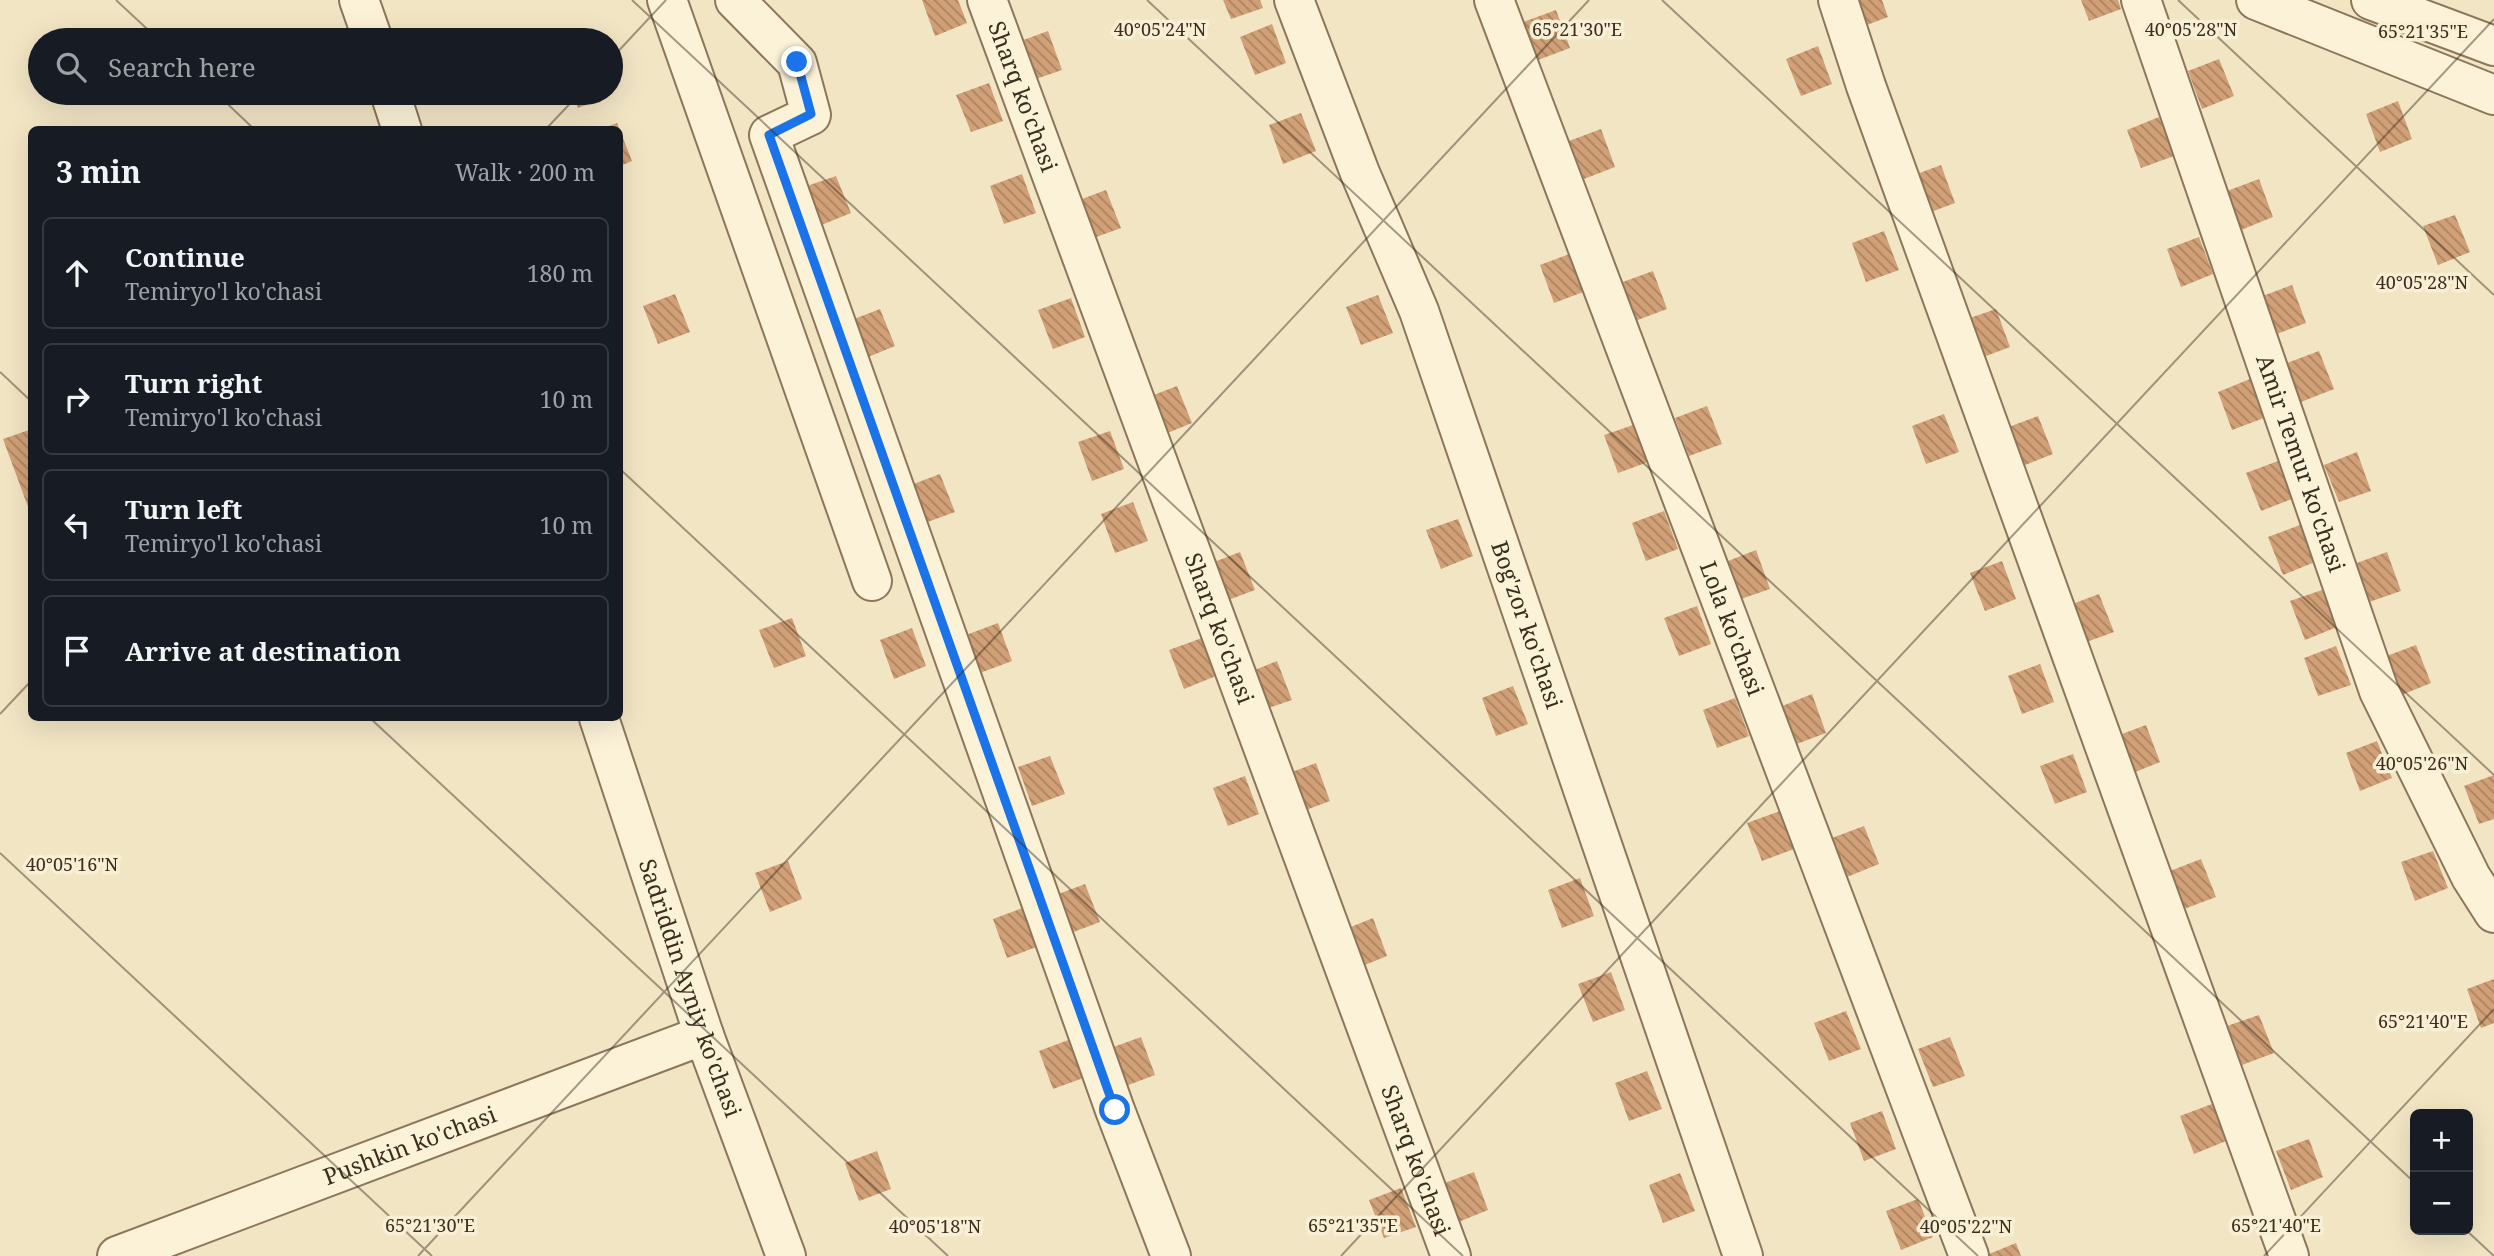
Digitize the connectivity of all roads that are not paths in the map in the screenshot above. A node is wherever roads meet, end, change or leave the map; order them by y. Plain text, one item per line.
1 (359, 0) edge
2 (667, 0) edge
3 (735, 0) edge
4 (987, 0) edge
5 (1294, 0) edge
6 (1494, 0) edge
7 (1838, 0) edge
8 (2141, 0) edge
9 (2256, 0) edge
10 (2371, 0) edge
11 (369, 28) edge
12 (2494, 46) edge
13 (2494, 94) edge
14 (394, 105) edge
15 (401, 126) edge
16 (872, 581) dead end
17 (599, 721) edge
18 (2494, 912) edge
19 (704, 1035) junction
20 (117, 1256) edge
21 (786, 1256) edge
22 (1171, 1256) edge
23 (1451, 1256) edge
24 (1743, 1256) edge
25 (1969, 1256) edge
26 (2289, 1256) edge

1 - 11 street
2 - 16 street
3 - 22 street
4 - 23 street, Sharq ko'chasi
5 - 24 street, Bog'zor ko'chasi
6 - 25 street, Lola ko'chasi
7 - 26 street
8 - 18 street, Amir Temur ko'chasi
9 - 13 street
10 - 12 street
14 - 15 street
17 - 19 street, Sadriddin Ayniy ko'chasi
19 - 20 street, Pushkin ko'chasi
19 - 21 street, Sadriddin Ayniy ko'chasi

